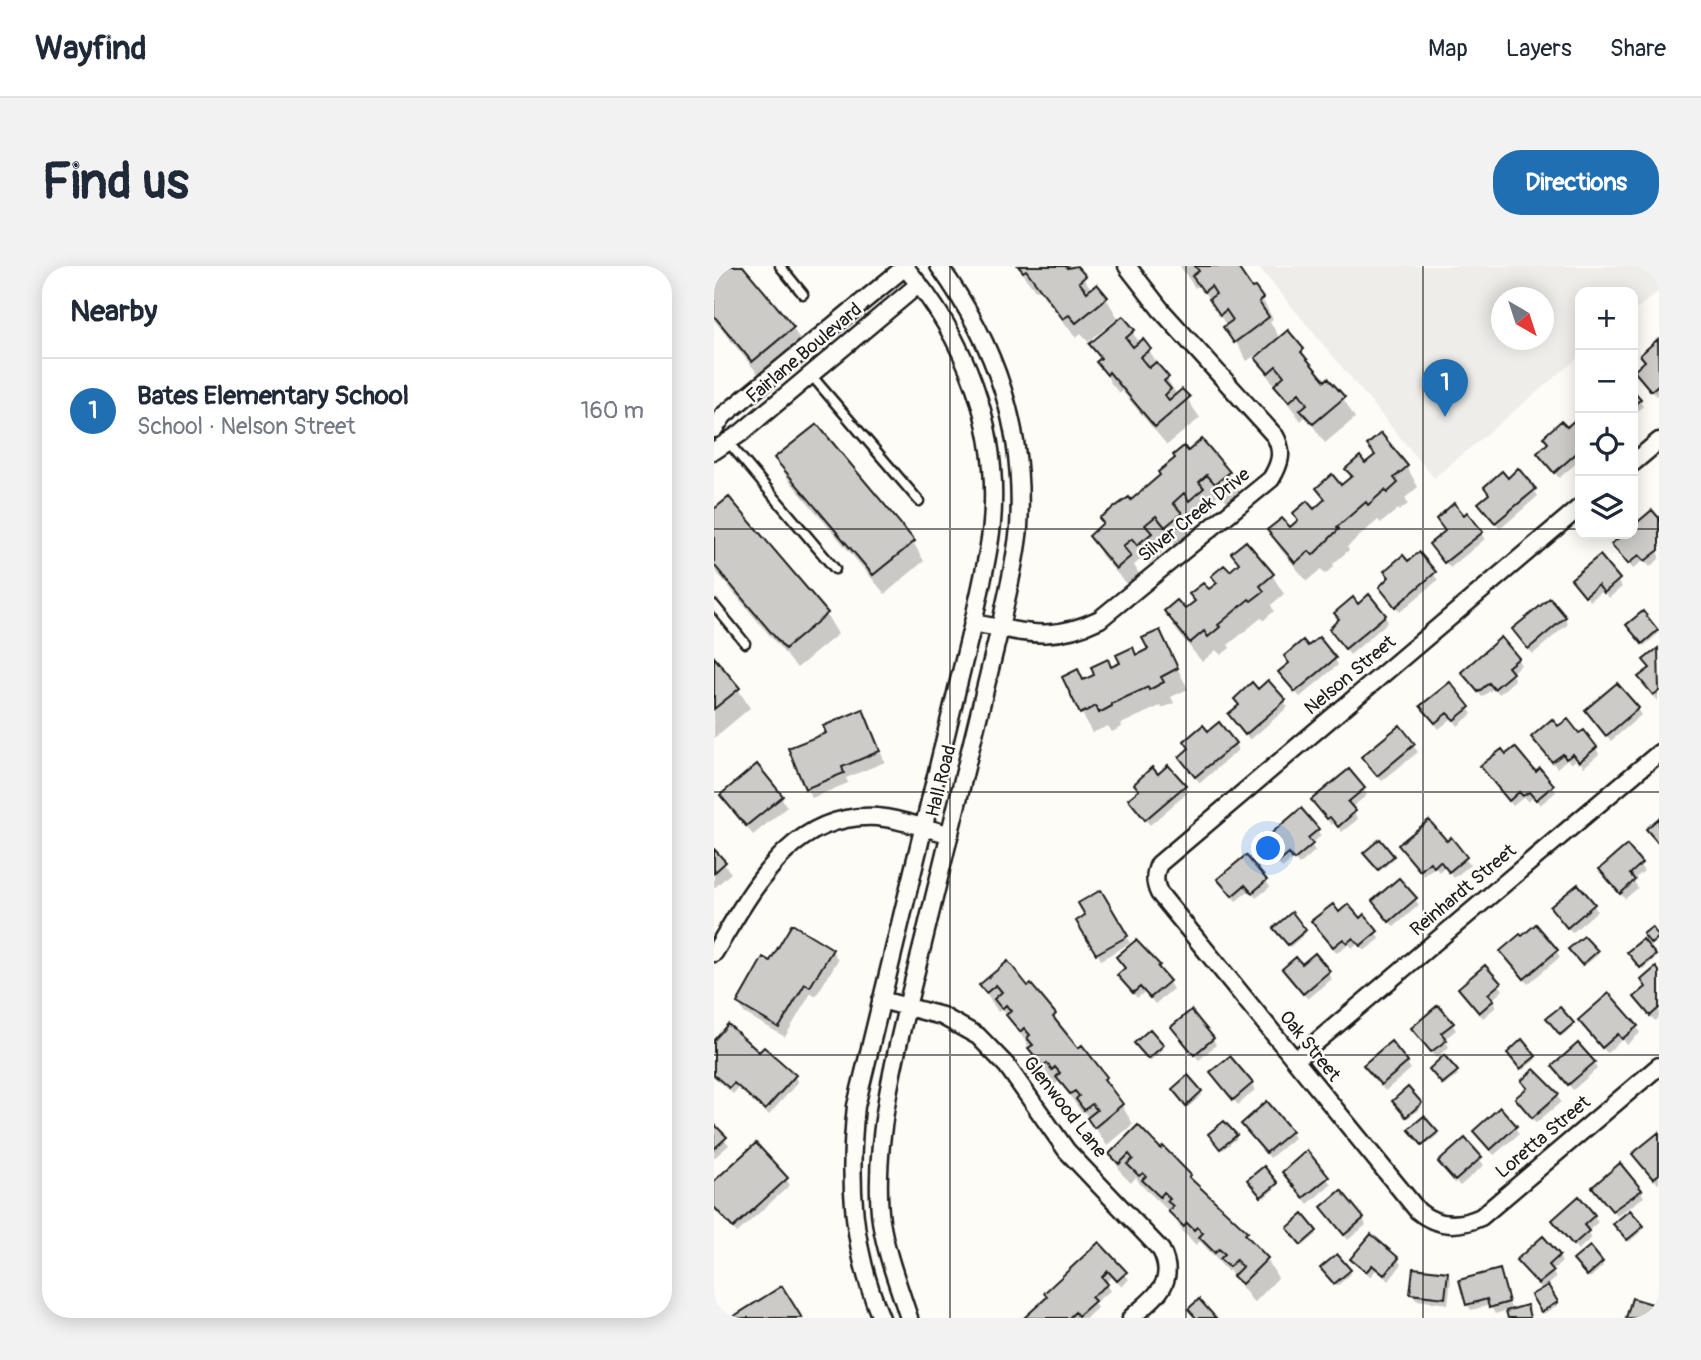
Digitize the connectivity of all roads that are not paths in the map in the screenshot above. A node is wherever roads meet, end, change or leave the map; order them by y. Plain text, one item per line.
1 (780, 266) edge
2 (939, 266) edge
3 (1127, 266) edge
4 (912, 271) edge
5 (803, 294) dead end
6 (811, 374) junction
7 (714, 429) edge
8 (1659, 441) edge
9 (721, 446) edge
10 (1638, 459) edge
11 (919, 501) dead end
12 (1575, 511) edge
13 (835, 569) dead end
14 (714, 606) edge
15 (973, 623) junction
16 (1000, 628) junction
17 (746, 643) dead end
18 (1659, 753) edge
19 (923, 829) junction
20 (950, 834) junction
21 (1154, 878) joint
22 (714, 953) edge
23 (881, 1000) junction
24 (908, 1006) junction
25 (1295, 1060) junction
26 (1659, 1066) edge
27 (1448, 1224) joint
28 (881, 1318) edge
29 (909, 1318) edge
30 (1131, 1318) edge

1 - 5 lane
2 - 16 street, Hall Road
3 - 16 street, Silver Creek Drive
4 - 6 street, Fairlane Boulevard
4 - 7 street, Fairlane Boulevard
4 - 15 street, Hall Road
6 - 9 street, Fairlane Boulevard
6 - 11 lane
8 - 10 street
9 - 13 lane
12 - 21 street, Nelson Street
14 - 17 lane
15 - 16 street, Silver Creek Drive
15 - 19 street, Hall Road
16 - 20 street, Hall Road
18 - 25 street, Reinhardt Street
19 - 20 street
19 - 22 street, Hall Road
19 - 23 street, Hall Road
20 - 24 street, Hall Road
21 - 25 street, Oak Street
23 - 24 street, Glenwood Lane
23 - 28 street, Hall Road
24 - 29 street, Hall Road
24 - 30 street, Glenwood Lane
25 - 27 street, Oak Street
26 - 27 street, Loretta Street

